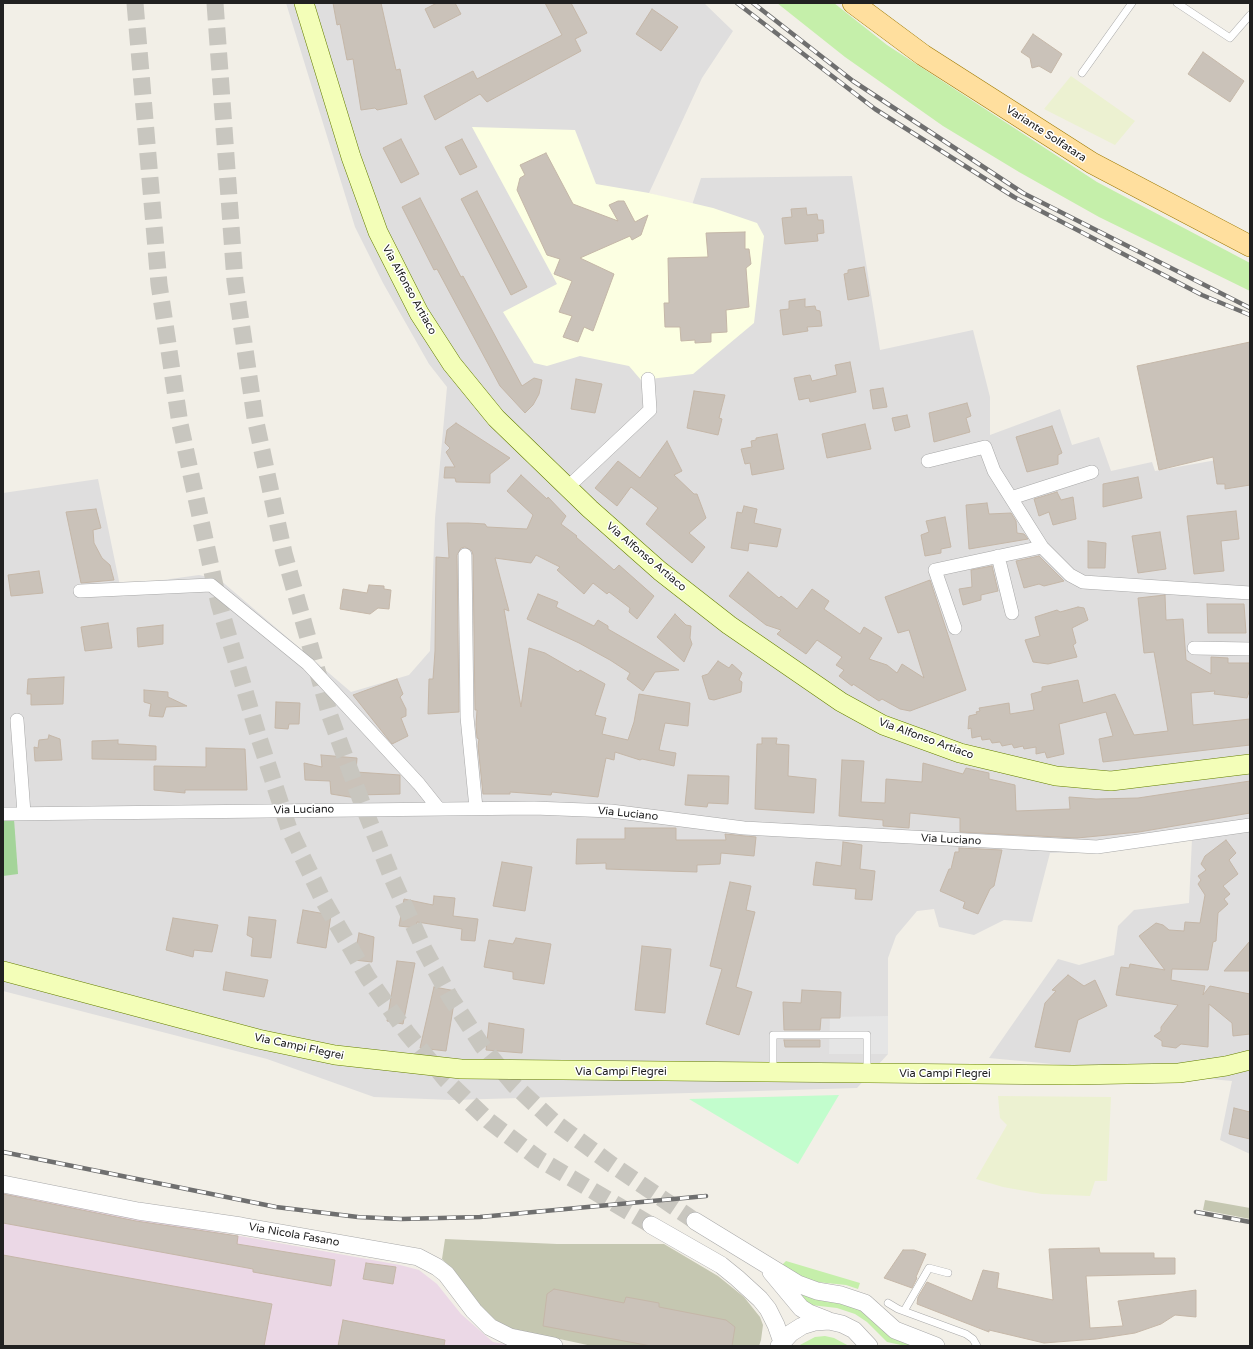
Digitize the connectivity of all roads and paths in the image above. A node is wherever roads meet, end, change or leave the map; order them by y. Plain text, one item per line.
1 (304, 3) edge
2 (853, 3) edge
3 (1132, 3) edge
4 (1178, 3) edge
5 (1250, 15) edge
6 (1082, 73) dead end
7 (1250, 246) edge
8 (648, 379) dead end
9 (928, 461) dead end
10 (1092, 472) dead end
11 (568, 487) junction
12 (1011, 498) junction
13 (1042, 547) junction
14 (465, 555) dead end
15 (998, 556) junction
16 (80, 591) dead end
17 (1250, 593) edge
18 (1012, 613) dead end
19 (955, 628) dead end
20 (1194, 648) dead end
21 (1250, 648) edge
22 (17, 720) dead end
23 (1250, 764) edge
24 (476, 808) junction
25 (439, 809) junction
26 (24, 813) junction
27 (3, 814) edge
28 (1250, 825) edge
29 (3, 971) edge
30 (1250, 1060) edge
31 (773, 1073) junction
32 (867, 1073) junction
33 (3, 1184) edge
34 (695, 1221) tunnel mouth
35 (651, 1225) tunnel mouth
36 (764, 1263) junction
37 (948, 1273) dead end
38 (888, 1303) dead end
39 (904, 1312) junction
40 (829, 1321) junction
41 (867, 1343) edge
42 (781, 1344) edge
43 (554, 1346) edge
44 (880, 1346) edge
45 (936, 1346) edge
46 (977, 1346) edge

1 - 11 main road, Via Alfonso Artiaco
2 - 7 main road, Variante Solfatara
3 - 6 lane
4 - 5 lane
8 - 11 street
9 - 12 street
10 - 12 street
11 - 23 main road, Via Alfonso Artiaco
12 - 13 street
13 - 15 street
13 - 17 street
14 - 24 street
15 - 18 street
15 - 19 street
16 - 25 street
20 - 21 street
22 - 26 street
24 - 25 street, Via Luciano
24 - 28 street, Via Luciano
25 - 26 street, Via Luciano
26 - 27 street, Via Luciano
29 - 31 main road, Via Campi Flegrei
30 - 32 main road, Via Campi Flegrei
31 - 32 main road, Via Campi Flegrei
31 - 32 lane
33 - 43 street, Via Nicola Fasano
34 - 36 street
35 - 42 street
36 - 40 street
36 - 45 street
37 - 39 lane
38 - 39 lane
39 - 46 lane
40 - 41 street
40 - 42 street
41 - 44 street

